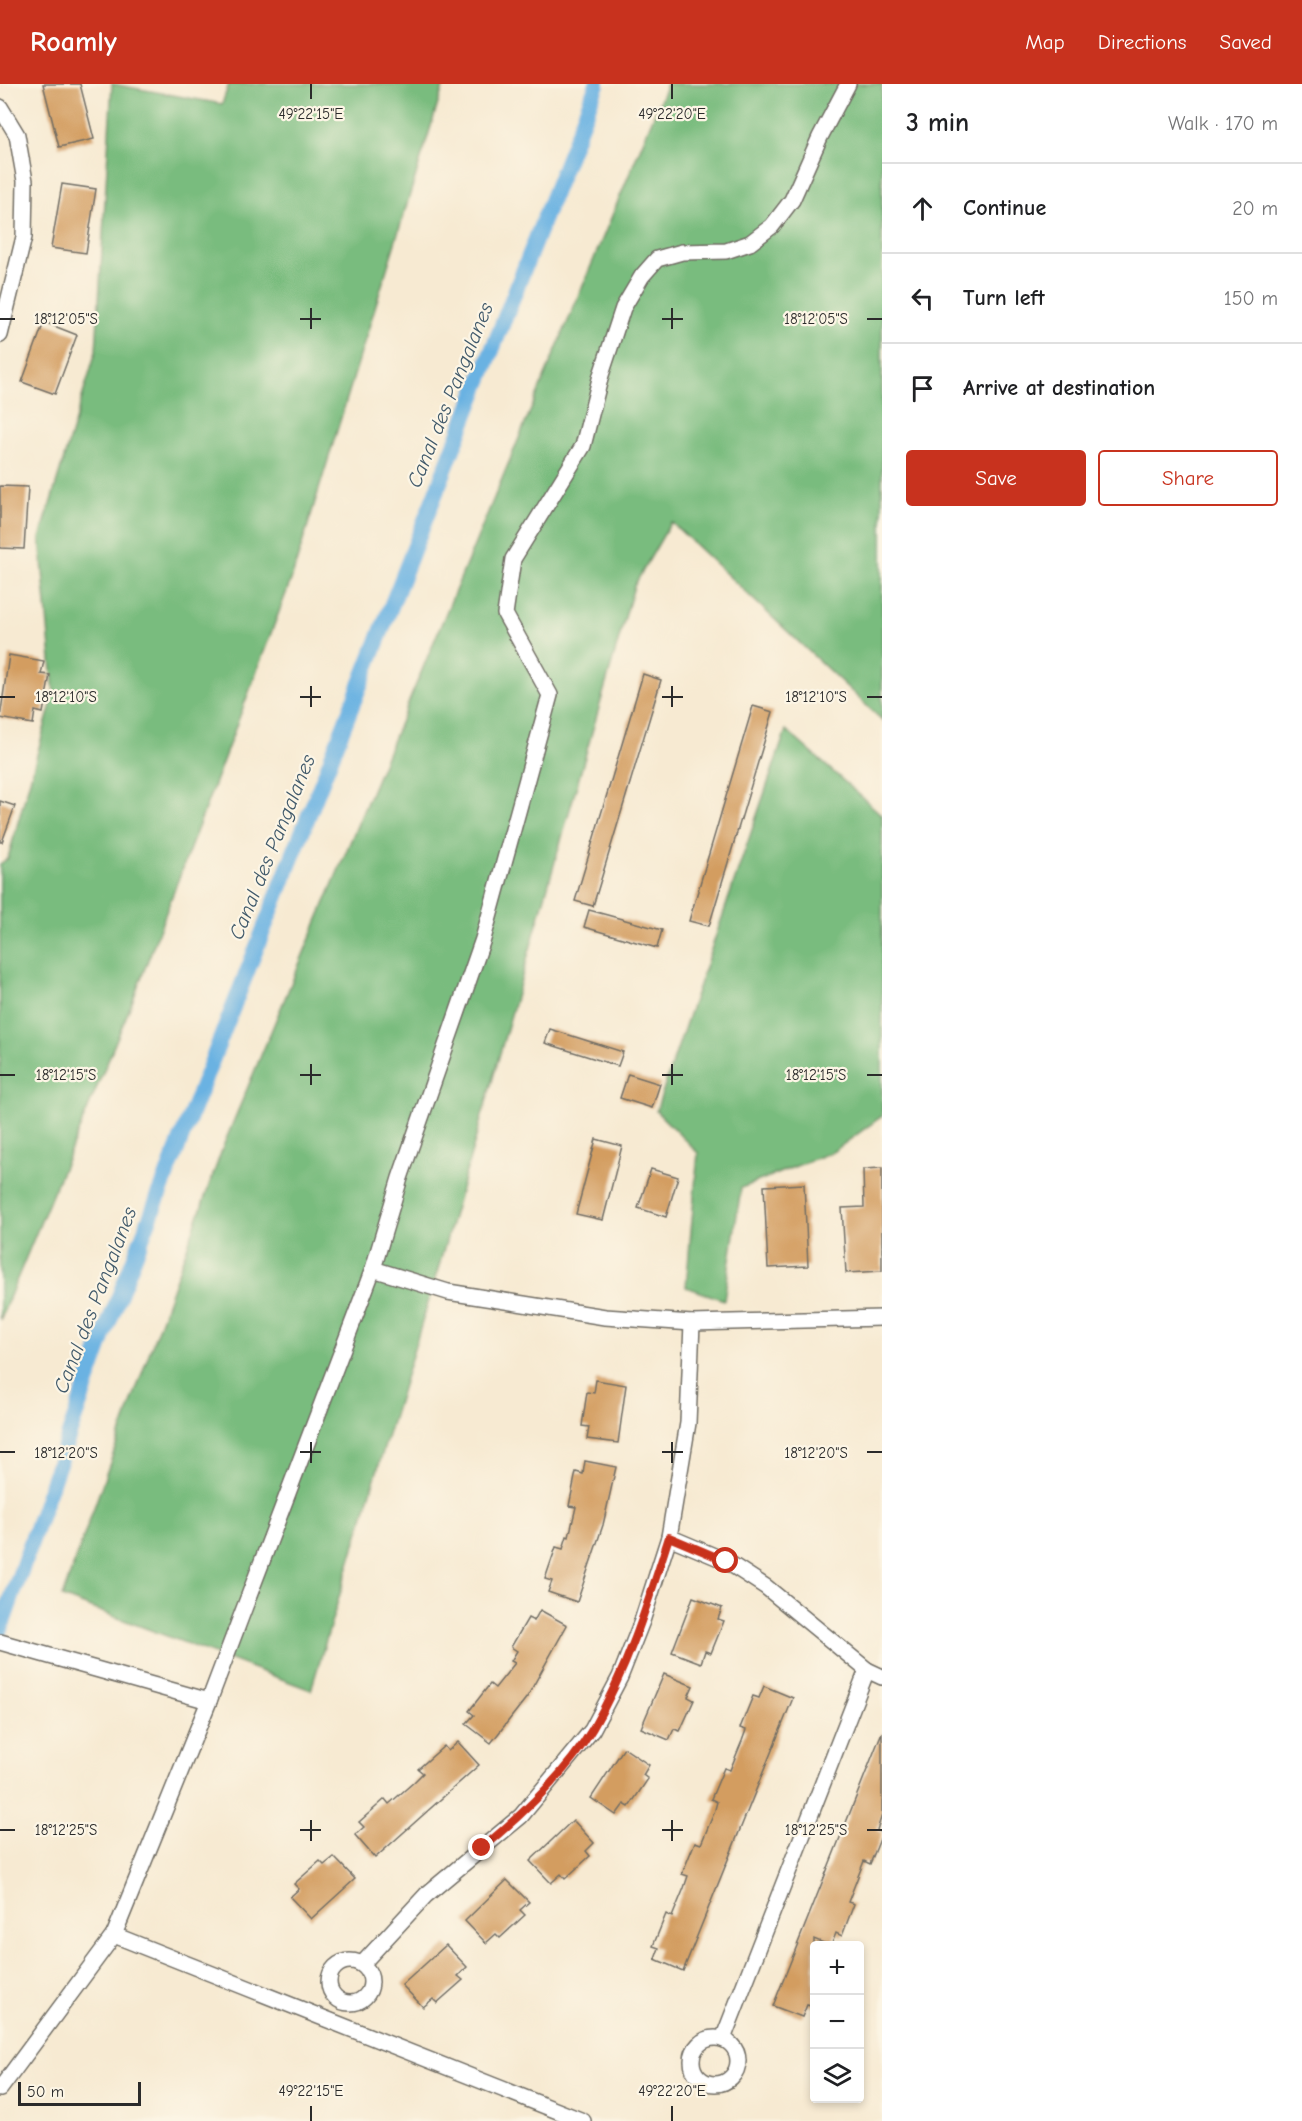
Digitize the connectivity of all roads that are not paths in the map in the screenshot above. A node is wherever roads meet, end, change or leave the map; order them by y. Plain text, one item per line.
1 (848, 84) edge
2 (0, 106) edge
3 (0, 334) edge
4 (373, 1269) junction
5 (882, 1318) edge
6 (692, 1323) junction
7 (669, 1537) junction
8 (0, 1642) edge
9 (867, 1670) junction
10 (882, 1677) edge
11 (209, 1701) junction
12 (114, 1935) junction
13 (362, 1964) dead end
14 (723, 2040) dead end
15 (0, 2089) edge
16 (583, 2121) edge

1 - 4 street
2 - 3 street
4 - 6 street
4 - 11 street
5 - 6 street
6 - 7 street
7 - 9 street
7 - 13 street
8 - 11 street
9 - 10 street
9 - 14 street
11 - 12 street
12 - 15 street
12 - 16 street

